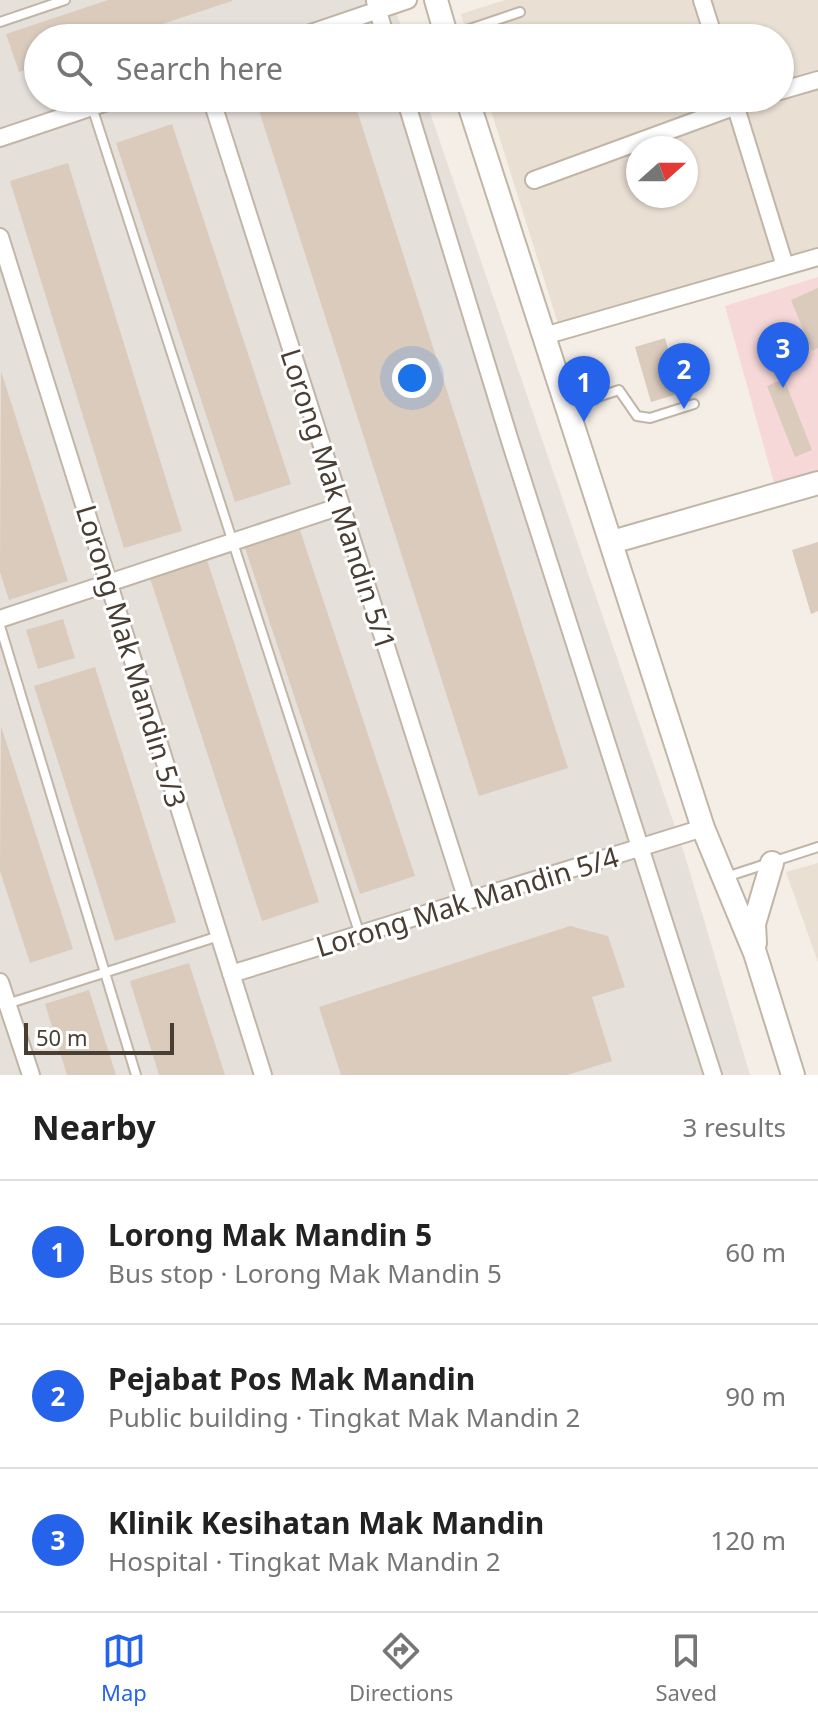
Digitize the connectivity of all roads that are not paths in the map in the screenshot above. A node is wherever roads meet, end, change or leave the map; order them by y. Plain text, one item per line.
1 (65, 0) edge
2 (408, 0) edge
3 (436, 0) edge
4 (702, 0) edge
5 (376, 5) edge
6 (520, 12) dead end
7 (0, 22) edge
8 (330, 24) edge
9 (443, 24) edge
10 (486, 24) edge
11 (710, 24) edge
12 (818, 80) edge
13 (794, 87) edge
14 (77, 112) edge
15 (94, 112) edge
16 (215, 112) edge
17 (409, 112) edge
18 (472, 112) edge
19 (706, 112) edge
20 (737, 112) edge
21 (0, 138) edge
22 (534, 180) dead end
23 (0, 237) edge
24 (818, 257) edge
25 (785, 266) junction
26 (544, 336) junction
27 (694, 404) dead end
28 (567, 407) junction
29 (818, 483) edge
30 (341, 506) junction
31 (231, 542) junction
32 (612, 542) junction
33 (109, 582) junction
34 (0, 619) edge
35 (0, 626) edge
36 (703, 828) junction
37 (818, 847) edge
38 (642, 848) junction
39 (772, 863) junction
40 (725, 877) junction
41 (467, 900) junction
42 (359, 932) junction
43 (220, 935) junction
44 (755, 953) junction
45 (105, 970) junction
46 (231, 974) junction
47 (0, 982) edge
48 (6, 1004) junction
49 (31, 1075) edge
50 (136, 1075) edge
51 (263, 1075) edge
52 (713, 1075) edge
53 (793, 1075) edge

1 - 7 lane
2 - 5 street
3 - 9 street
4 - 11 street
5 - 8 street
6 - 10 lane
12 - 13 street
14 - 21 street
15 - 31 lane
16 - 30 street, Lorong Mak Mandin 5/1
17 - 38 street
18 - 26 street
19 - 22 street
20 - 25 street
23 - 33 street, Lorong Mak Mandin 5/3
24 - 25 street
25 - 26 street
26 - 28 street
27 - 28 lane
28 - 32 street
29 - 32 street
30 - 31 street
30 - 41 street, Lorong Mak Mandin 5/1
31 - 33 street
31 - 42 lane
32 - 36 street
33 - 34 street
33 - 43 street, Lorong Mak Mandin 5/3
35 - 45 lane
36 - 38 street, Lorong Mak Mandin 5/4
36 - 40 street
37 - 39 lane
38 - 41 street, Lorong Mak Mandin 5/4
38 - 52 street
39 - 40 lane
39 - 44 street
40 - 44 street
41 - 42 street, Lorong Mak Mandin 5/4
42 - 46 street, Lorong Mak Mandin 5/4
43 - 45 lane
43 - 46 street, Lorong Mak Mandin 5/3
44 - 53 street
45 - 48 lane
45 - 50 lane
46 - 51 street, Lorong Mak Mandin 5/3
47 - 48 street
48 - 49 street

